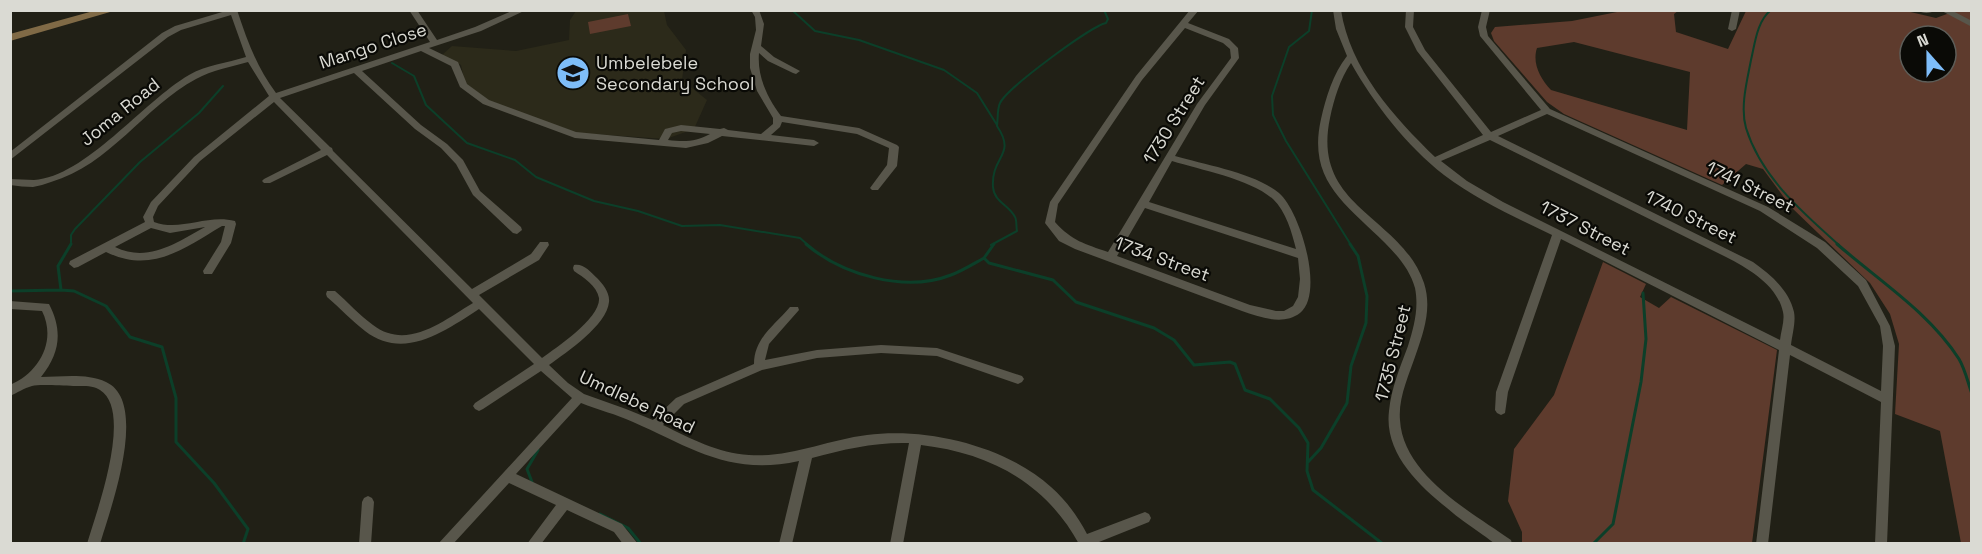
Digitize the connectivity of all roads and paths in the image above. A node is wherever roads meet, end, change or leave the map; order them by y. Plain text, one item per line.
1 (111, 10) edge
2 (413, 10) edge
3 (522, 10) edge
4 (755, 10) edge
5 (1195, 10) edge
6 (1337, 10) edge
7 (1410, 10) edge
8 (1486, 10) edge
9 (1736, 10) edge
10 (1922, 10) edge
11 (1931, 10) edge
12 (1944, 10) edge
13 (234, 11) edge
14 (1971, 25) edge
15 (1185, 26) junction
16 (1732, 29) dead end
17 (10, 38) edge
18 (435, 44) junction
19 (756, 46) junction
20 (423, 48) junction
21 (1351, 57) junction
22 (249, 59) junction
23 (356, 70) junction
24 (796, 71) dead end
25 (274, 97) junction
26 (1547, 111) junction
27 (778, 118) junction
28 (724, 131) junction
29 (1488, 135) junction
30 (765, 136) junction
31 (662, 143) junction
32 (814, 143) dead end
33 (329, 150) junction
34 (13, 153) edge
35 (1169, 157) junction
36 (1433, 160) junction
37 (267, 181) dead end
38 (10, 182) edge
39 (874, 188) dead end
40 (1142, 203) junction
41 (222, 222) junction
42 (150, 224) junction
43 (517, 230) dead end
44 (1558, 233) junction
45 (544, 245) dead end
46 (108, 248) junction
47 (1300, 255) junction
48 (1111, 257) junction
49 (74, 264) dead end
50 (578, 268) dead end
51 (208, 271) dead end
52 (331, 294) dead end
53 (472, 294) junction
54 (480, 303) junction
55 (10, 305) edge
56 (794, 310) dead end
57 (1786, 348) junction
58 (541, 364) junction
59 (760, 366) junction
60 (1018, 379) dead end
61 (31, 381) junction
62 (10, 391) edge
63 (579, 397) junction
64 (1888, 400) junction
65 (479, 406) dead end
66 (1501, 410) dead end
67 (654, 427) junction
68 (916, 439) junction
69 (806, 456) junction
70 (507, 476) junction
71 (368, 502) dead end
72 (564, 504) junction
73 (1144, 518) dead end
74 (1086, 542) edge
75 (93, 543) edge
76 (365, 543) edge
77 (444, 543) edge
78 (533, 543) edge
79 (632, 543) edge
80 (784, 543) edge
81 (896, 543) edge
82 (1506, 543) edge
83 (1762, 543) edge
84 (1881, 543) edge

1 - 17 street
2 - 18 street
3 - 18 street, Mango Close
4 - 19 street
5 - 15 street
6 - 21 street, 1737 Street
7 - 29 street, 1740 Street
8 - 26 street, 1741 Street
9 - 16 street
10 - 11 street
12 - 14 street
13 - 22 street, Umdlebe Road
13 - 34 street, Joma Road
15 - 35 street, 1730 Street
15 - 48 street, 1734 Street
18 - 20 street, Mango Close
19 - 24 street
19 - 27 street
20 - 23 street, Mango Close
20 - 31 street
21 - 36 street, 1737 Street
21 - 82 street, 1735 Street
22 - 25 street, Umdlebe Road
22 - 38 street, Joma Road
23 - 25 street, Mango Close
23 - 43 street
25 - 33 street, Umdlebe Road
25 - 42 street, Mango Close
26 - 29 street
26 - 64 street, 1741 Street
27 - 30 street
27 - 39 street
28 - 30 street
28 - 31 street
28 - 31 street
29 - 36 street
29 - 57 street, 1740 Street
30 - 32 street
33 - 37 street
33 - 53 street, Umdlebe Road
35 - 40 street, 1730 Street
35 - 47 street
36 - 44 street, 1737 Street
40 - 47 street
40 - 48 street, 1730 Street
41 - 42 street
41 - 46 street
41 - 51 street
42 - 46 street
44 - 57 street, 1737 Street
44 - 66 street
45 - 53 street
46 - 49 street
47 - 48 street, 1734 Street
50 - 58 street
52 - 54 street
53 - 54 street, Umdlebe Road
54 - 58 street, Umdlebe Road
55 - 61 street
56 - 59 street
57 - 64 street, 1737 Street
57 - 83 street, 1740 Street
58 - 63 street, Umdlebe Road
58 - 65 street
59 - 60 street
59 - 67 street
61 - 62 street
61 - 75 street
63 - 67 street, Umdlebe Road
63 - 70 street
64 - 84 street, 1741 Street
67 - 69 street, Umdlebe Road
68 - 69 street, Umdlebe Road
68 - 74 street, Umdlebe Road
68 - 81 street
69 - 80 street
70 - 72 street
70 - 77 street
71 - 76 street
72 - 78 street
72 - 79 street
73 - 74 street

